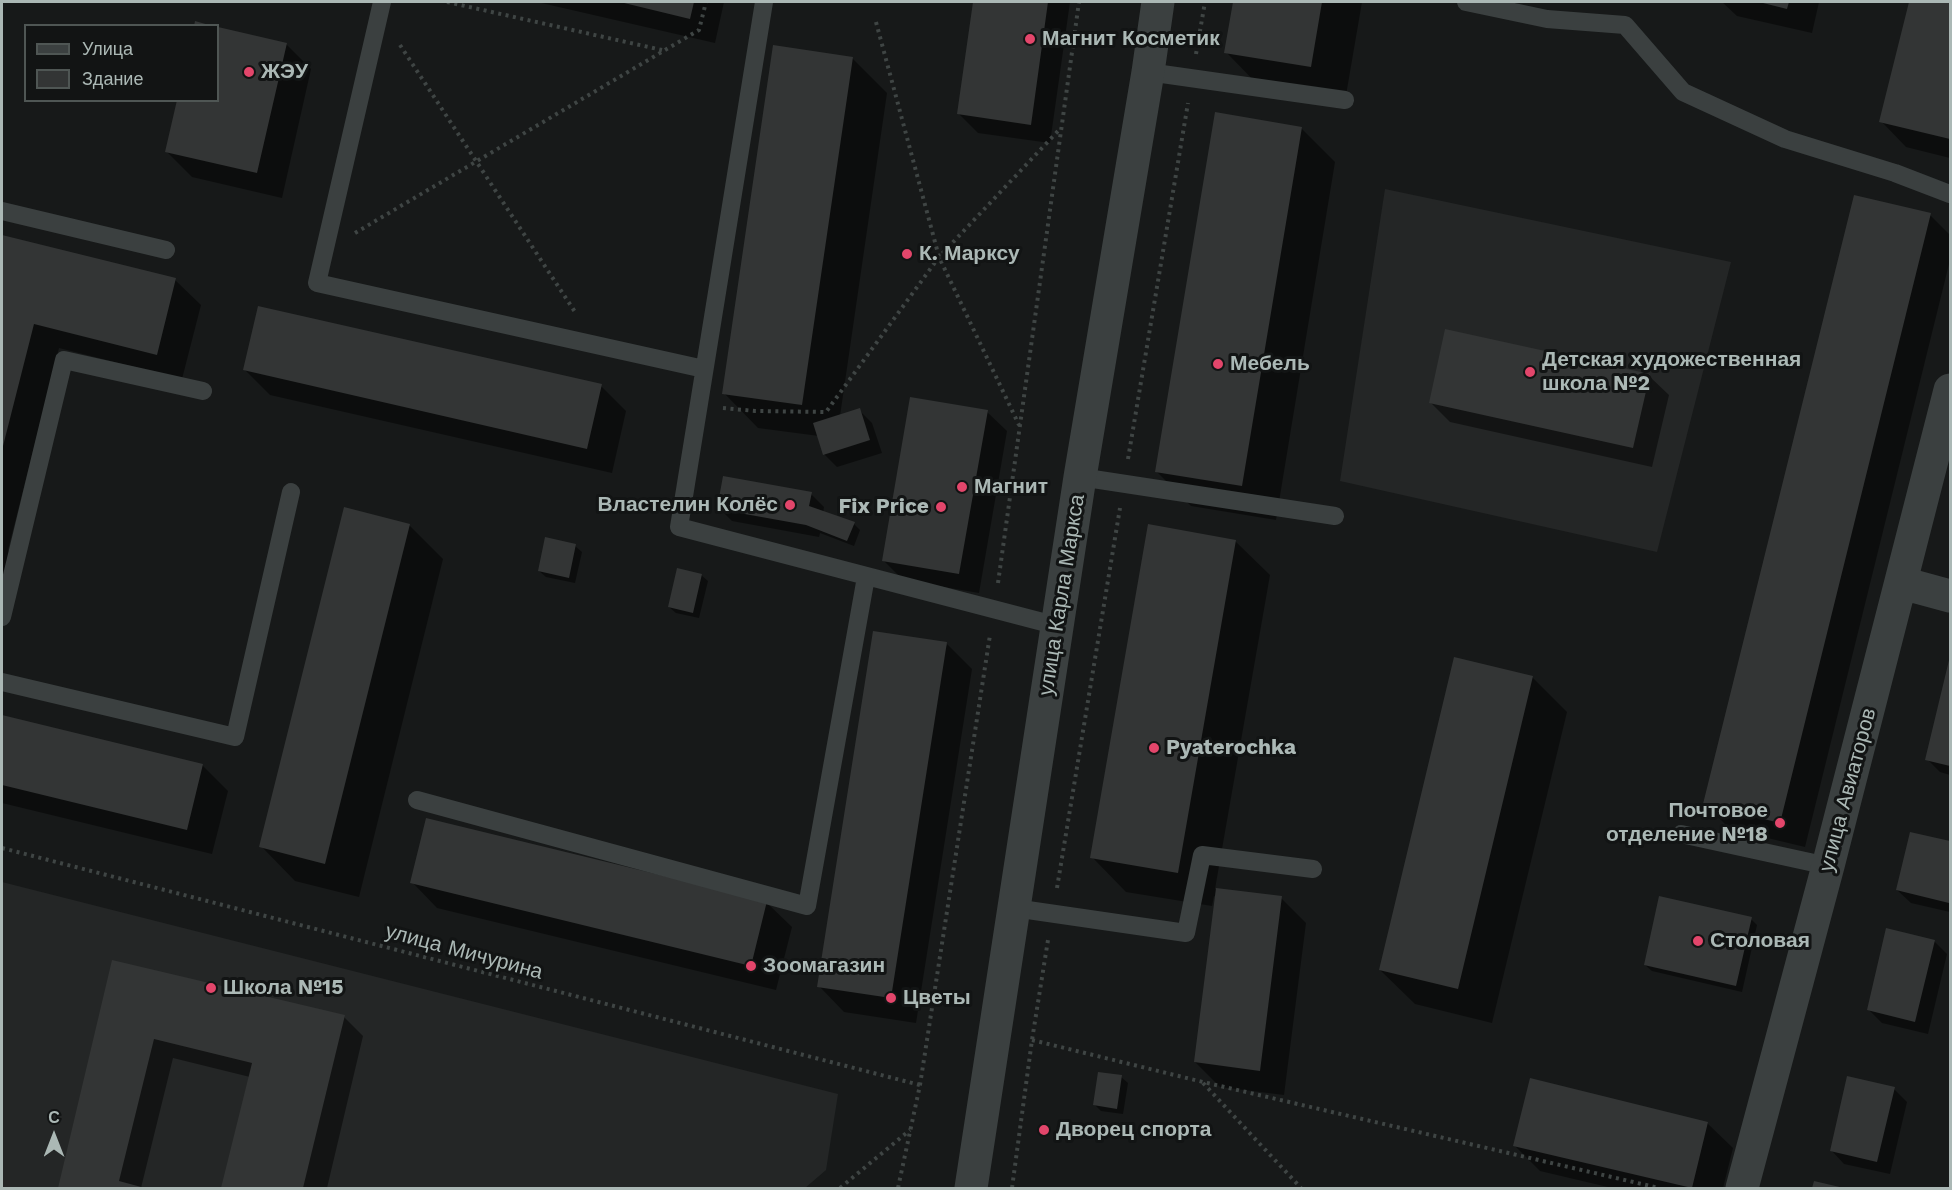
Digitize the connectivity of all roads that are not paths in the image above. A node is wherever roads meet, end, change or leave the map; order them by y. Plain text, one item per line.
1 (764, 2) edge
2 (1158, 2) edge
3 (1466, 2) edge
4 (381, 8) edge
5 (1148, 72) junction
6 (1345, 100) dead end
7 (1950, 194) edge
8 (2, 211) edge
9 (166, 250) dead end
10 (704, 369) junction
11 (1950, 390) edge
12 (202, 391) dead end
13 (1080, 477) junction
14 (291, 492) dead end
15 (1335, 516) dead end
16 (866, 577) junction
17 (1902, 583) junction
18 (1950, 596) edge
19 (2, 617) edge
20 (1058, 626) junction
21 (2, 682) edge
22 (417, 800) dead end
23 (1681, 834) dead end
24 (1828, 866) junction
25 (1313, 869) dead end
26 (1014, 908) junction
27 (971, 1188) edge
28 (1742, 1188) edge

1 - 10 lane
2 - 5 street, улица Карла Маркса
3 - 7 lane
4 - 10 lane
5 - 6 lane
5 - 13 street, улица Карла Маркса
8 - 9 lane
10 - 16 lane
11 - 17 street, улица Авиаторов
12 - 19 lane
13 - 15 lane
13 - 20 street, улица Карла Маркса
14 - 21 lane
16 - 20 lane
16 - 22 lane
17 - 18 street
17 - 24 street, улица Авиаторов
20 - 26 street, улица Карла Маркса
23 - 24 lane
24 - 28 street, улица Авиаторов
25 - 26 lane
26 - 27 street, улица Карла Маркса

